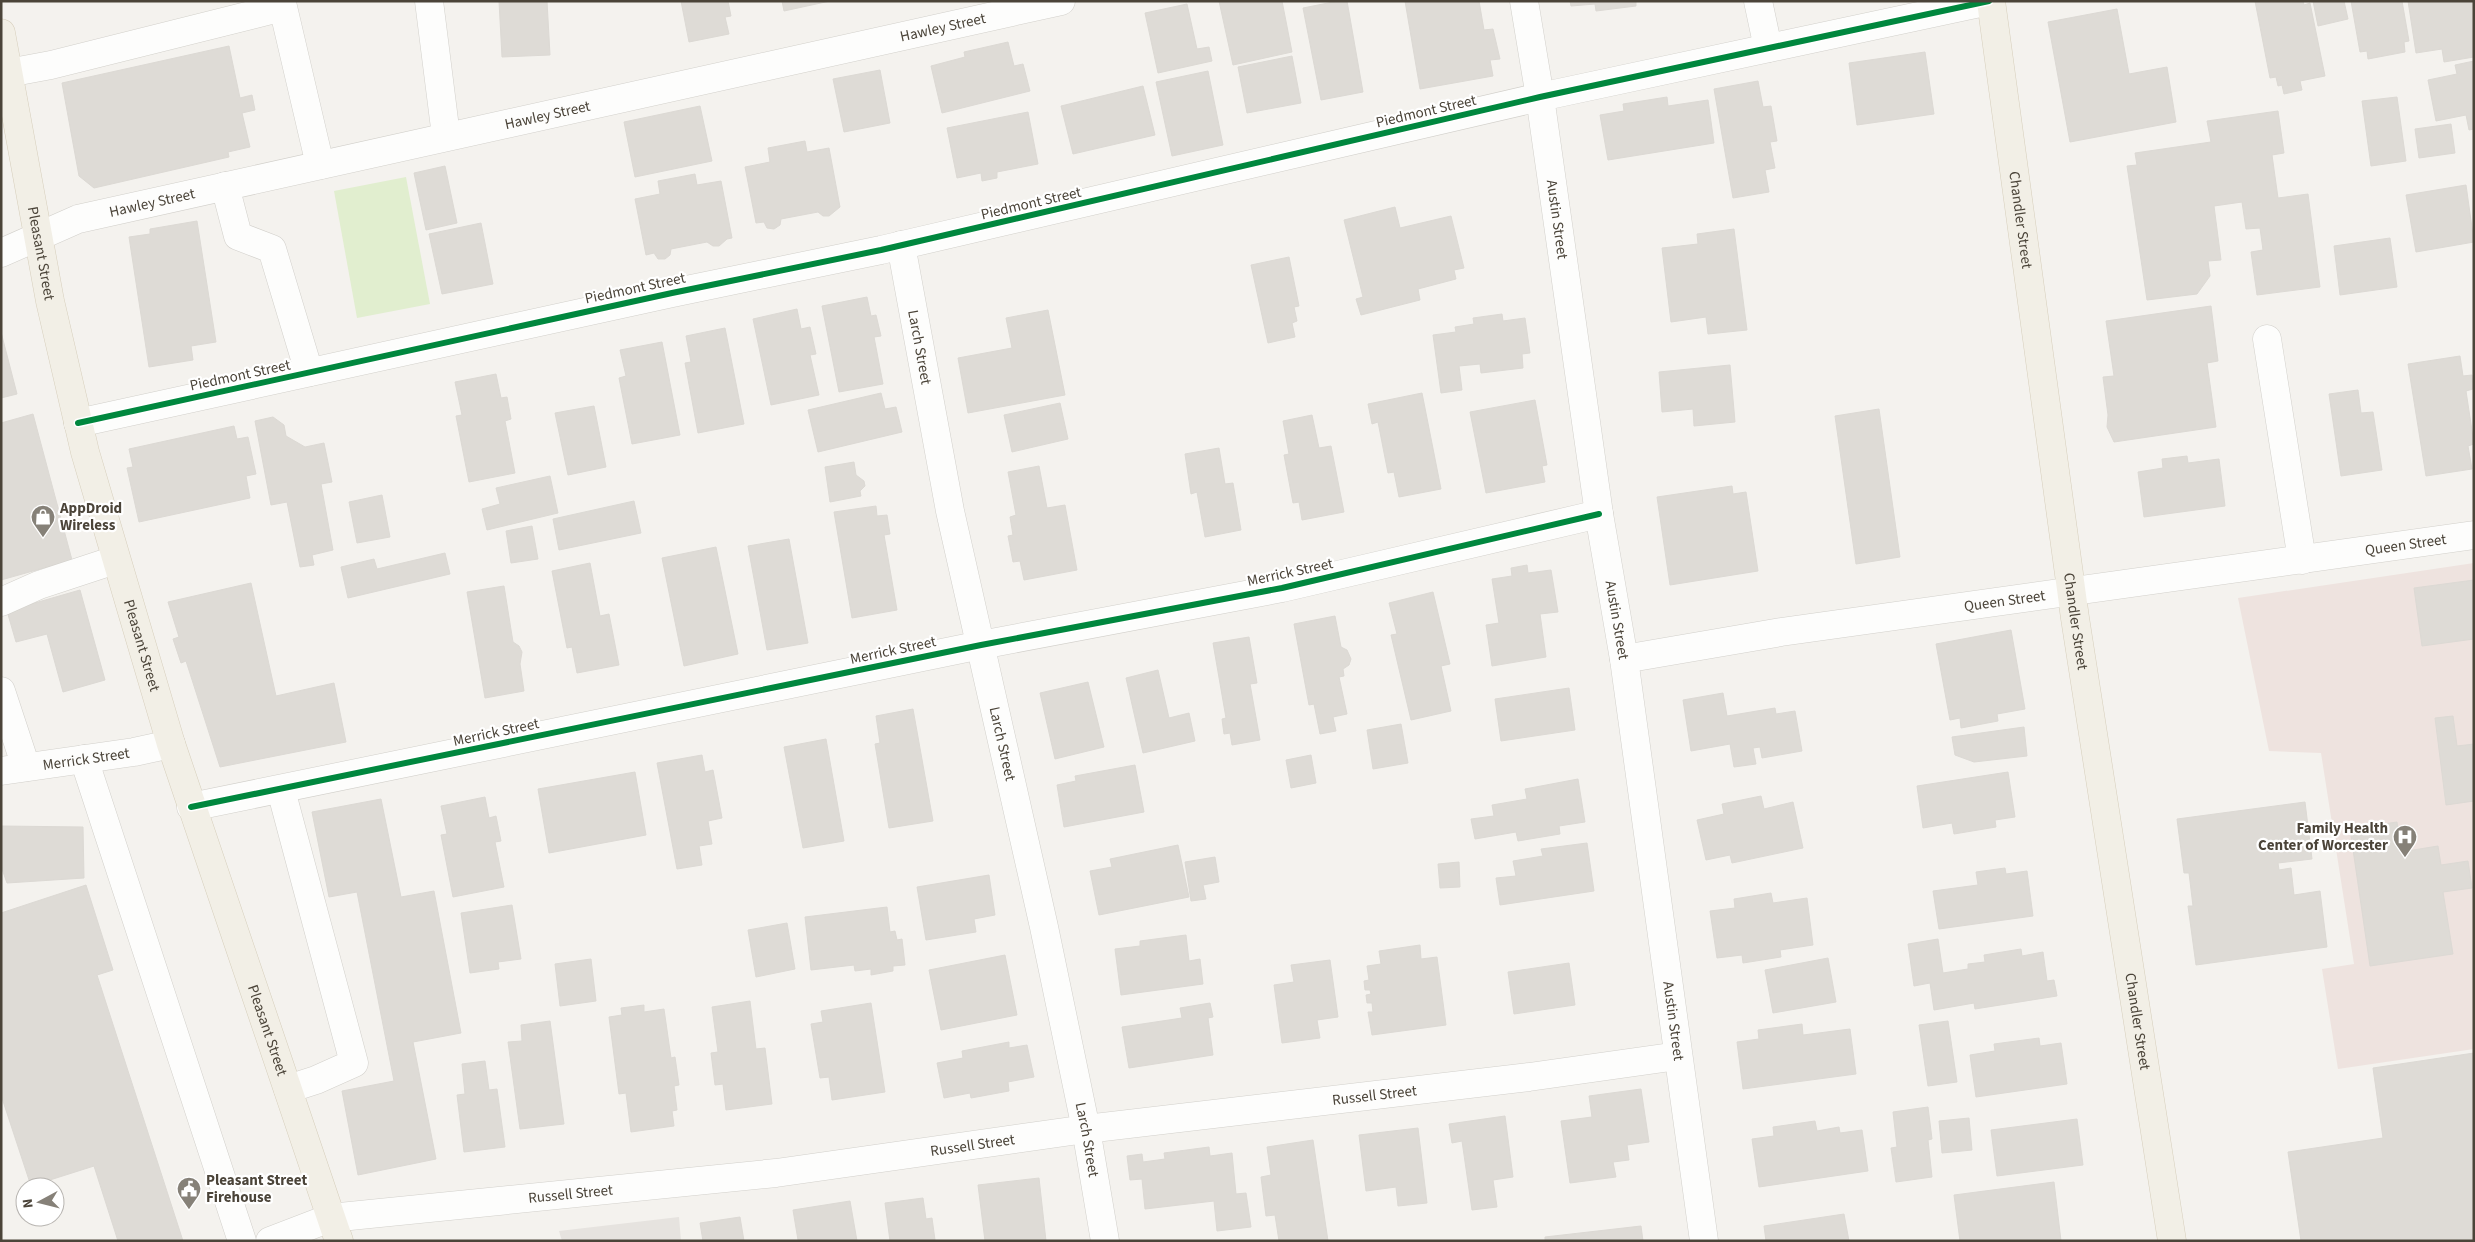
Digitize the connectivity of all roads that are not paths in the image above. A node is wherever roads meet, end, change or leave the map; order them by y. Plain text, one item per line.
1 (428, 1) edge
2 (1061, 1) edge
3 (1524, 1) edge
4 (1758, 1) edge
5 (1990, 1) edge
6 (1, 33) edge
7 (1768, 48) junction
8 (8, 73) junction
9 (1540, 97) junction
10 (446, 136) junction
11 (320, 165) junction
12 (225, 186) junction
13 (37, 236) junction
14 (902, 245) junction
15 (1, 253) edge
16 (2266, 339) dead end
17 (309, 372) junction
18 (78, 423) junction
19 (1599, 514) junction
20 (2474, 535) edge
21 (115, 560) junction
22 (2302, 560) junction
23 (2071, 590) junction
24 (1, 602) edge
25 (981, 645) junction
26 (1624, 660) junction
27 (1, 691) edge
28 (171, 744) junction
29 (84, 759) junction
30 (14, 769) edge
31 (280, 790) junction
32 (191, 808) junction
33 (1678, 1056) junction
34 (288, 1089) junction
35 (1086, 1130) junction
36 (335, 1230) edge
37 (242, 1241) edge
38 (270, 1241) edge
39 (1105, 1241) edge
40 (1704, 1241) edge
41 (2172, 1241) edge

1 - 10 street
2 - 10 street, Hawley Street
3 - 9 street, Austin Street
4 - 7 street
5 - 7 street, Piedmont Street
5 - 23 main road, Chandler Street
6 - 8 main road, Pleasant Street
7 - 9 street, Piedmont Street
8 - 11 street
8 - 13 main road, Pleasant Street
9 - 14 street, Piedmont Street
9 - 19 street, Austin Street
10 - 11 street, Hawley Street
11 - 12 street, Hawley Street
12 - 13 street, Hawley Street
12 - 17 street
13 - 15 street, Hawley Street
13 - 18 main road, Pleasant Street
14 - 17 street, Piedmont Street
14 - 25 street, Larch Street
16 - 22 street
17 - 18 street, Piedmont Street
18 - 21 main road, Pleasant Street
19 - 25 street, Merrick Street
19 - 26 street, Austin Street
20 - 22 street, Queen Street
21 - 24 street
21 - 28 main road, Pleasant Street
22 - 23 street, Queen Street
23 - 26 street, Queen Street
23 - 41 main road, Chandler Street
25 - 31 street, Merrick Street
25 - 35 street, Larch Street
26 - 33 street, Austin Street
27 - 30 street
28 - 29 street, Merrick Street
28 - 32 main road, Pleasant Street
29 - 30 street, Merrick Street
29 - 37 street
31 - 32 street, Merrick Street
31 - 34 street
32 - 34 main road, Pleasant Street
33 - 35 street, Russell Street
33 - 40 street, Austin Street
34 - 36 main road, Pleasant Street
35 - 36 street, Russell Street
35 - 39 street, Larch Street
36 - 38 street, Russell Street

